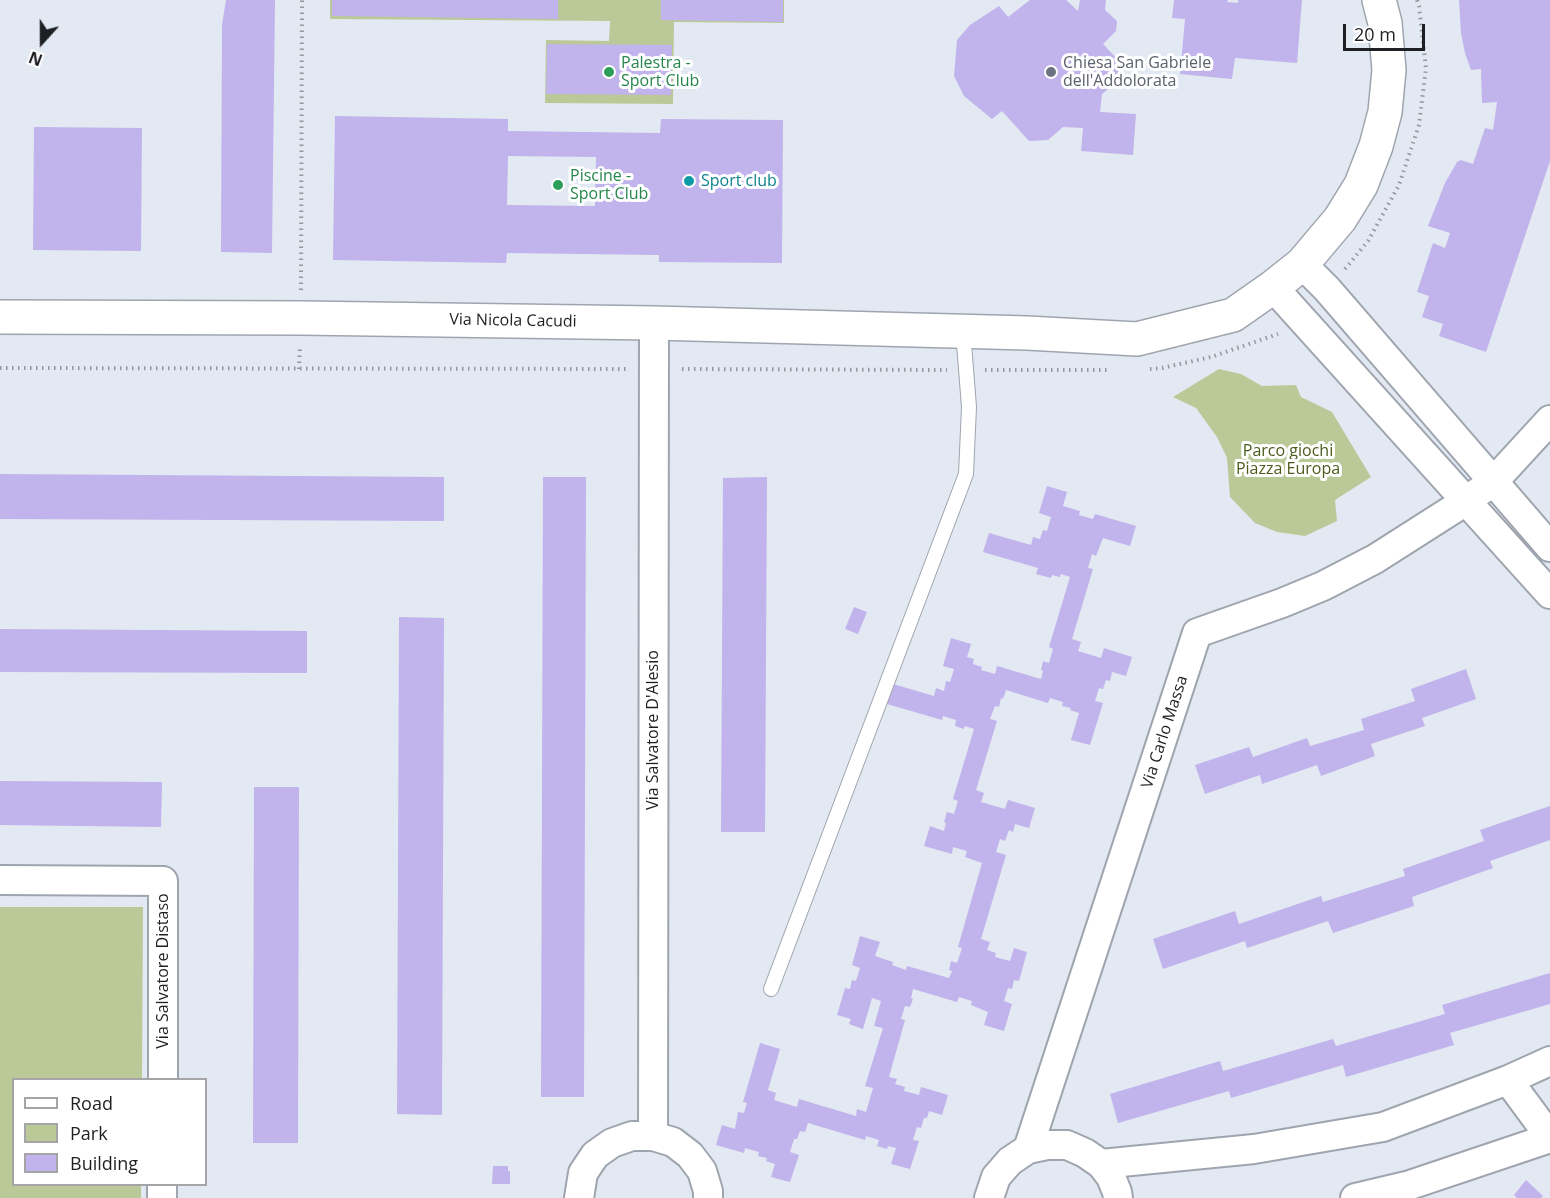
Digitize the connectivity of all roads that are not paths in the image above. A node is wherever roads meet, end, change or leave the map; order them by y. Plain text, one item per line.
1 (1379, 0) edge
2 (1302, 264) junction
3 (1273, 287) junction
4 (0, 317) edge
5 (654, 323) junction
6 (963, 331) junction
7 (1550, 420) edge
8 (1494, 481) junction
9 (1466, 501) junction
10 (1550, 547) edge
11 (1550, 594) edge
12 (0, 880) edge
13 (771, 989) dead end
14 (1550, 1061) edge
15 (162, 1078) edge
16 (1508, 1080) junction
17 (653, 1136) junction
18 (1550, 1138) edge
19 (1028, 1149) junction
20 (1101, 1164) junction
21 (579, 1198) edge
22 (708, 1198) edge
23 (989, 1198) edge
24 (1118, 1198) edge
25 (1355, 1198) edge

1 - 2 street, Via Nicola Cacudi
2 - 3 street, Via Nicola Cacudi
2 - 8 street
3 - 6 street, Via Nicola Cacudi
3 - 9 street
4 - 5 street, Via Nicola Cacudi
5 - 6 street, Via Nicola Cacudi
5 - 17 street, Via Salvatore D'Alesio
6 - 13 lane
7 - 8 street, Via Carlo Massa
8 - 9 street, Via Carlo Massa
8 - 10 street
9 - 11 street
9 - 19 street, Via Carlo Massa
12 - 15 street, Via Salvatore Distaso
14 - 16 street
16 - 18 street
16 - 20 street
17 - 21 street
17 - 22 street
18 - 25 street
19 - 20 street
19 - 23 street
20 - 24 street

